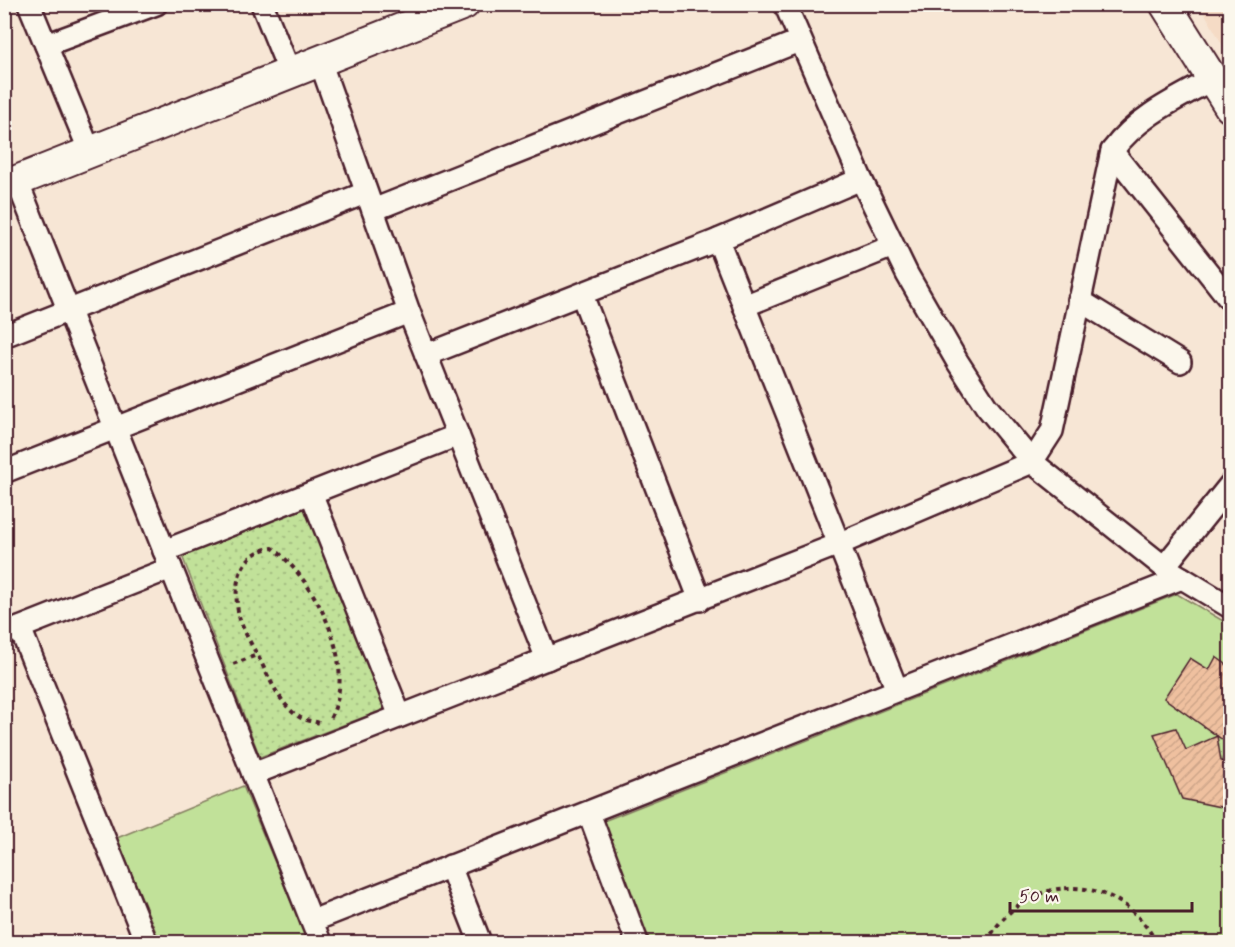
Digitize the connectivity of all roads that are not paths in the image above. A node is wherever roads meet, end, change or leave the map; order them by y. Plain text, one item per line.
1 (29, 4) edge
2 (156, 4) edge
3 (262, 4) edge
4 (464, 4) edge
5 (784, 4) edge
6 (1165, 4) edge
7 (799, 41) junction
8 (46, 45) junction
9 (320, 61) junction
10 (290, 73) junction
11 (1212, 80) junction
12 (1230, 106) edge
13 (1112, 151) junction
14 (90, 152) junction
15 (861, 179) junction
16 (11, 183) edge
17 (369, 202) junction
18 (718, 240) junction
19 (893, 246) junction
20 (582, 295) junction
21 (1079, 300) junction
22 (1230, 300) edge
23 (744, 306) junction
24 (69, 311) junction
25 (409, 312) junction
26 (4, 336) edge
27 (426, 355) junction
28 (1180, 362) dead end
29 (115, 429) junction
30 (458, 435) junction
31 (1032, 462) junction
32 (4, 472) edge
33 (1230, 485) edge
34 (311, 493) junction
35 (839, 544) junction
36 (168, 560) junction
37 (1173, 573) junction
38 (700, 600) junction
39 (1230, 607) edge
40 (12, 631) edge
41 (547, 658) junction
42 (897, 690) junction
43 (400, 716) junction
44 (253, 774) junction
45 (589, 813) junction
46 (450, 866) junction
47 (312, 921) junction
48 (146, 942) edge
49 (320, 942) edge
50 (480, 942) edge
51 (637, 942) edge

1 - 8 street
2 - 8 street
3 - 10 street
4 - 9 street
5 - 7 street
6 - 11 street
7 - 15 street
7 - 17 street
8 - 14 street
9 - 10 street
9 - 17 street
10 - 14 street
11 - 12 street
11 - 13 street
13 - 21 street
13 - 22 street
14 - 16 street
15 - 18 street
15 - 19 street
16 - 24 street
17 - 24 street
17 - 25 street
18 - 20 street
18 - 23 street
19 - 23 street
19 - 31 street
20 - 27 street
20 - 38 street
21 - 28 street
21 - 31 street
23 - 35 street
24 - 26 street
24 - 29 street
25 - 27 street
25 - 29 street
27 - 30 street
29 - 32 street
29 - 36 street
30 - 34 street
30 - 41 street
31 - 35 street
31 - 37 street
33 - 37 street
34 - 36 street
34 - 43 street
35 - 38 street
35 - 42 street
36 - 40 street
36 - 44 street
37 - 39 street
37 - 42 street
38 - 41 street
40 - 48 street
41 - 43 street
42 - 45 street
43 - 44 street
44 - 47 street
45 - 46 street
45 - 51 street
46 - 47 street
46 - 50 street
47 - 49 street

